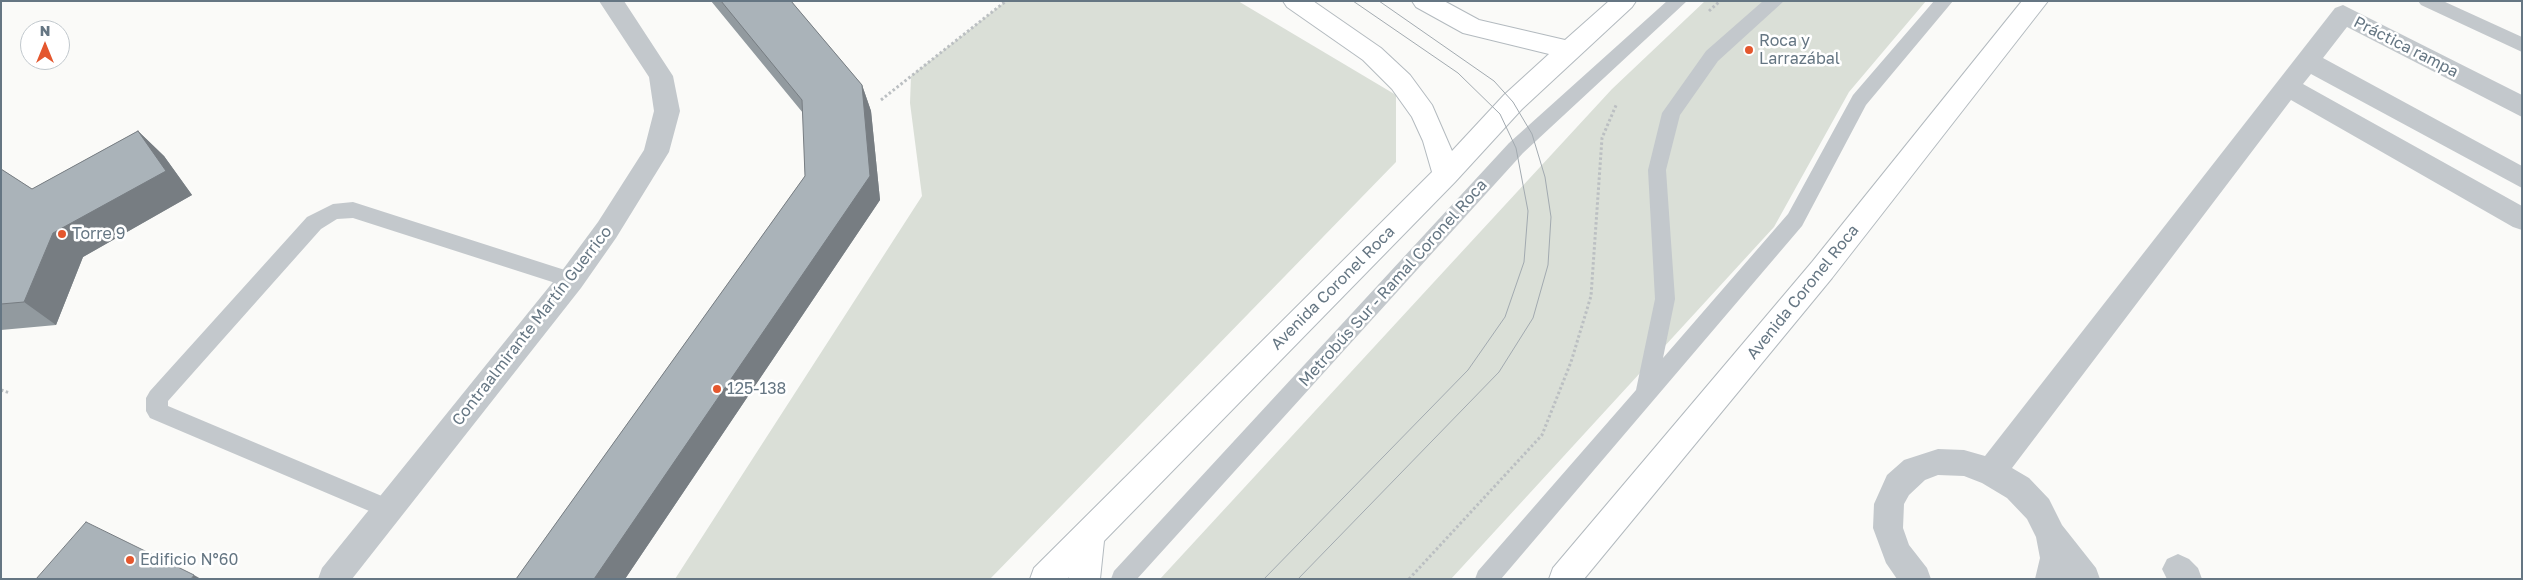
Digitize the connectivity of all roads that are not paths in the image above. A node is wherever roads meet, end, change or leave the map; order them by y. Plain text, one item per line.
1 (611, 1) edge
2 (1295, 1) edge
3 (1424, 1) edge
4 (1624, 1) edge
5 (1678, 1) edge
6 (1775, 1) edge
7 (1944, 1) edge
8 (2036, 1) edge
9 (2428, 1) edge
10 (2012, 14) edge
11 (2522, 45) edge
12 (1569, 50) junction
13 (2308, 61) junction
14 (2288, 88) junction
15 (2522, 107) edge
16 (1446, 174) junction
17 (2522, 178) edge
18 (2522, 219) edge
19 (571, 280) junction
20 (1646, 393) junction
21 (1991, 472) junction
22 (388, 509) junction
23 (1089, 534) junction
24 (2051, 535) junction
25 (332, 579) edge
26 (1046, 579) edge
27 (1084, 579) edge
28 (1122, 579) edge
29 (1486, 579) edge
30 (1564, 579) edge
31 (1916, 579) edge
32 (2050, 579) edge
33 (2085, 579) edge

1 - 19 street, Contraalmirante Martín Guerrico
2 - 16 main road
3 - 12 main road
4 - 12 main road, Avenida Coronel Roca
5 - 28 lane, Metrobús Sur - Ramal Coronel Roca
6 - 20 lane
7 - 20 lane
8 - 10 main road, Avenida Coronel Roca
9 - 11 lane
10 - 30 main road, Avenida Coronel Roca
12 - 16 main road, Avenida Coronel Roca
13 - 14 street
13 - 15 street, Práctica rampa
13 - 17 street
14 - 18 street
14 - 21 street
16 - 23 main road, Avenida Coronel Roca
19 - 22 street, Contraalmirante Martín Guerrico
19 - 22 lane
20 - 29 lane
21 - 24 street
21 - 31 street
22 - 25 street, Contraalmirante Martín Guerrico
23 - 26 main road, Avenida Coronel Roca
23 - 27 main road
24 - 32 street
24 - 33 street

